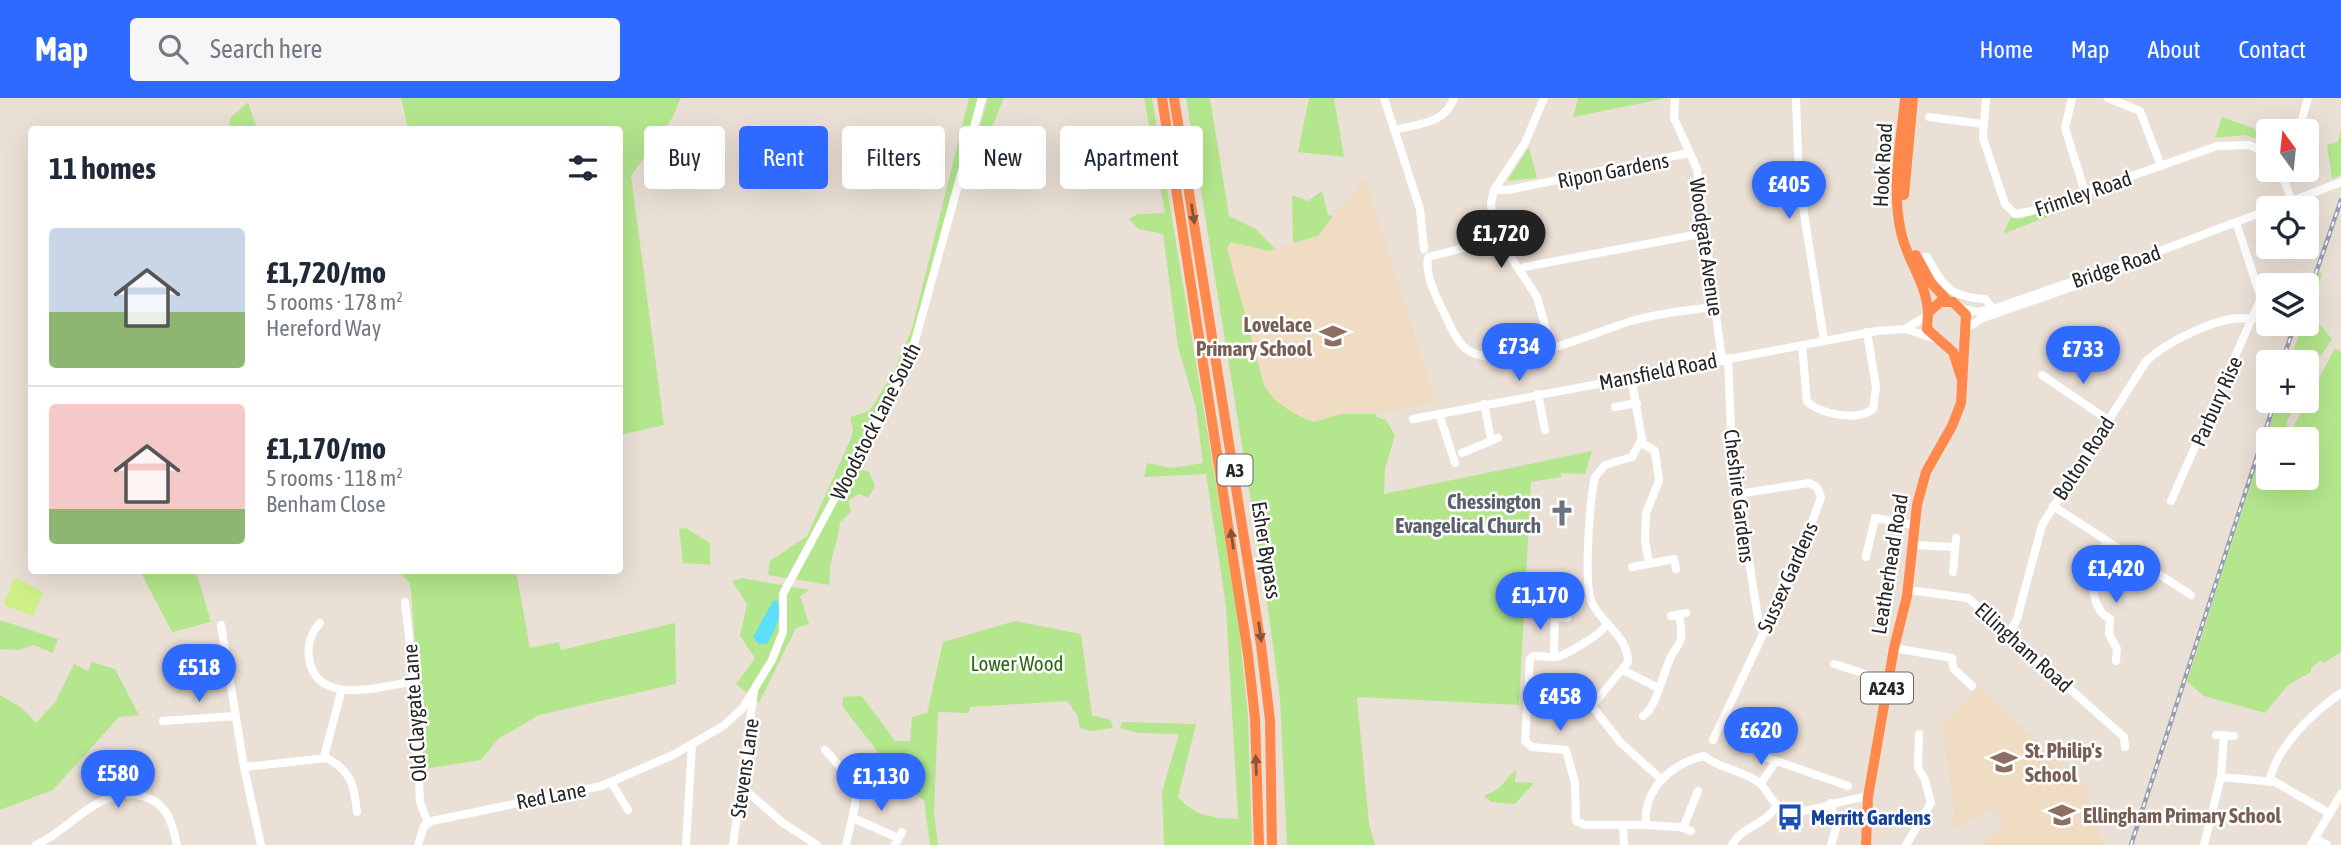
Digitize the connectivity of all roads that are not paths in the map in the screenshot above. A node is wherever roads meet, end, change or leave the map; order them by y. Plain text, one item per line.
1 (982, 98) edge
2 (1162, 98) edge
3 (1174, 98) edge
4 (1384, 98) edge
5 (1454, 98) edge
6 (1544, 98) edge
7 (1675, 98) edge
8 (1796, 98) edge
9 (1905, 98) edge
10 (1913, 98) edge
11 (1986, 98) edge
12 (2071, 98) edge
13 (2108, 98) edge
14 (2308, 98) edge
15 (1929, 117) dead end
16 (2302, 119) edge
17 (1983, 124) junction
18 (1394, 130) junction
19 (2256, 148) edge
20 (1689, 153) junction
21 (2161, 166) junction
22 (2341, 182) edge
23 (2341, 188) edge
24 (1494, 190) junction
25 (2085, 192) junction
26 (2311, 196) edge
27 (2317, 196) edge
28 (2256, 216) edge
29 (2256, 219) edge
30 (2237, 225) junction
31 (1705, 233) junction
32 (1503, 245) junction
33 (1426, 253) junction
34 (1918, 258) junction
35 (1520, 271) junction
36 (1948, 301) junction
37 (1714, 307) junction
38 (1962, 309) junction
39 (1993, 309) junction
40 (1927, 314) junction
41 (2252, 320) junction
42 (1905, 328) junction
43 (1966, 328) junction
44 (1867, 332) junction
45 (1824, 340) junction
46 (1938, 340) junction
47 (1802, 345) junction
48 (1551, 347) junction
49 (1725, 359) junction
50 (2042, 375) dead end
51 (1631, 377) junction
52 (1962, 380) junction
53 (1538, 394) junction
54 (1637, 402) junction
55 (1484, 404) junction
56 (1615, 407) dead end
57 (1439, 414) junction
58 (1413, 419) dead end
59 (2108, 420) junction
60 (1545, 430) dead end
61 (1642, 443) junction
62 (1462, 453) dead end
63 (1455, 463) dead end
64 (1738, 494) junction
65 (2171, 501) dead end
66 (2053, 506) junction
67 (1915, 525) junction
68 (2107, 541) junction
69 (1913, 545) junction
70 (1866, 557) dead end
71 (1649, 564) junction
72 (1632, 567) dead end
73 (1676, 569) dead end
74 (1953, 572) dead end
75 (1908, 590) junction
76 (2191, 595) dead end
77 (405, 602) dead end
78 (1679, 614) dead end
79 (1567, 618) dead end
80 (320, 623) dead end
81 (1606, 624) junction
82 (221, 625) dead end
83 (1763, 632) junction
84 (2009, 634) junction
85 (1894, 648) junction
86 (1554, 657) junction
87 (2116, 661) dead end
88 (1834, 664) dead end
89 (1623, 670) junction
90 (415, 681) junction
91 (1888, 681) junction
92 (1972, 686) dead end
93 (1658, 688) junction
94 (754, 691) junction
95 (341, 692) junction
96 (2341, 693) edge
97 (743, 709) junction
98 (752, 714) junction
99 (236, 716) junction
100 (1643, 716) dead end
101 (163, 721) dead end
102 (1919, 734) dead end
103 (2225, 735) dead end
104 (1713, 740) dead end
105 (2125, 742) dead end
106 (692, 744) junction
107 (824, 751) dead end
108 (324, 757) junction
109 (244, 767) junction
110 (2221, 777) junction
111 (1662, 780) junction
112 (611, 782) junction
113 (2269, 782) junction
114 (1761, 783) junction
115 (1842, 785) dead end
116 (740, 790) junction
117 (1698, 791) dead end
118 (2341, 794) edge
119 (1868, 797) junction
120 (1831, 803) junction
121 (1777, 805) junction
122 (628, 810) dead end
123 (357, 812) dead end
124 (2329, 813) junction
125 (853, 818) junction
126 (428, 823) junction
127 (1623, 825) junction
128 (1646, 825) junction
129 (898, 838) edge
130 (53, 841) edge
131 (2313, 841) edge
132 (36, 845) edge
133 (177, 845) edge
134 (261, 845) edge
135 (418, 845) edge
136 (686, 845) edge
137 (733, 845) edge
138 (817, 845) edge
139 (846, 845) edge
140 (1259, 845) edge
141 (1272, 845) edge
142 (1624, 845) edge
143 (1732, 845) edge
144 (1831, 845) edge
145 (1866, 845) edge
146 (1906, 845) edge
147 (2204, 845) edge
148 (2327, 845) edge

1 - 94 street, Woodstock Lane South
140 -> 2 highway, Esher Bypass / A3
3 -> 141 highway, Esher Bypass / A3
4 - 18 street
5 - 18 street
6 - 24 street
7 - 20 street, Woodgate Avenue
8 - 45 street
9 - 40 highway, Hook Road
10 - 34 highway, Hook Road
11 - 17 street, Frimley Road
12 - 25 street
13 - 21 street
14 - 16 street
15 - 17 street
17 - 25 street, Frimley Road
18 - 33 street
19 - 21 street, Frimley Road
20 - 24 street, Ripon Gardens
20 - 31 street, Woodgate Avenue
21 - 25 street, Frimley Road
22 - 26 street
23 - 27 street
24 - 32 street
28 - 30 street, Bridge Road
29 - 30 street, Bridge Road
30 - 39 street, Bridge Road
30 - 41 street, Parbury Rise
30 - 43 street, Bridge Road
31 - 35 street
31 - 37 street, Woodgate Avenue
32 - 33 street
32 - 35 street
33 - 48 street
34 - 36 highway, Hook Road
34 - 39 street
35 - 48 street
36 - 38 highway
36 - 40 highway
37 - 48 street
37 - 49 street, Woodgate Avenue
38 - 39 street, Bridge Road
38 - 43 highway, A243
40 - 42 street, Mansfield Road
40 - 46 highway
41 - 59 street, Bolton Road
41 - 65 street, Parbury Rise
42 - 44 street, Mansfield Road
42 - 46 street, Mansfield Road
43 - 46 highway
43 - 52 highway, A243
44 - 45 street, Mansfield Road
44 - 47 street
45 - 47 street, Mansfield Road
46 - 52 highway
47 - 49 street, Mansfield Road
49 - 51 street, Mansfield Road
49 - 64 street, Cheshire Gardens
50 - 59 street
51 - 53 street, Mansfield Road
51 - 54 street
52 - 67 highway, Leatherhead Road / A243
53 - 55 street, Mansfield Road
53 - 60 street
54 - 56 street
54 - 61 street
55 - 57 street, Mansfield Road
55 - 62 street
57 - 58 street, Mansfield Road
57 - 63 street
59 - 66 street, Bolton Road
61 - 71 street
61 - 81 street
64 - 83 street, Cheshire Gardens
64 - 83 street, Sussex Gardens
66 - 68 street
66 - 84 street, Bolton Road
67 - 69 highway, Leatherhead Road / A243
67 - 70 street
68 - 76 street
68 - 87 street
69 - 74 street
69 - 75 highway, Leatherhead Road / A243
71 - 72 street
71 - 73 street
75 - 84 street, Ellingham Road
75 - 85 highway, Leatherhead Road / A243
77 - 90 street, Old Claygate Lane
78 - 93 street
79 - 86 street
80 - 95 street
81 - 86 street
81 - 89 street
82 - 99 street
83 - 104 street, Sussex Gardens
84 - 105 street, Ellingham Road
85 - 91 highway, Leatherhead Road / A243
85 - 92 street
86 - 127 street
88 - 91 street
89 - 93 street
89 - 111 street
90 - 95 street
90 - 126 street, Old Claygate Lane
91 - 119 highway, Leatherhead Road / A243
93 - 100 street
94 - 97 street, Red Lane
94 - 98 street, Stevens Lane
95 - 108 street
96 - 113 street
97 - 98 street
97 - 106 street, Red Lane
98 - 116 street, Stevens Lane
99 - 101 street
99 - 109 street
102 - 146 street
103 - 110 street
106 - 112 street, Red Lane
106 - 136 street
107 - 125 street
108 - 109 street
108 - 123 street
109 - 134 street
110 - 113 street
110 - 147 street
111 - 114 street
111 - 128 street
112 - 122 street
112 - 126 street, Red Lane
113 - 124 street
114 - 115 street
114 - 121 street
116 - 137 street, Stevens Lane
116 - 138 street
117 - 128 street
118 - 124 street
119 - 120 street
119 - 145 highway, Leatherhead Road / A243
120 - 121 street
120 - 144 street
121 - 143 street
124 - 131 street
125 - 129 street
125 - 139 street
126 - 135 street
127 - 128 street
127 - 142 street
130 - 132 street
130 - 133 street
131 - 148 street

